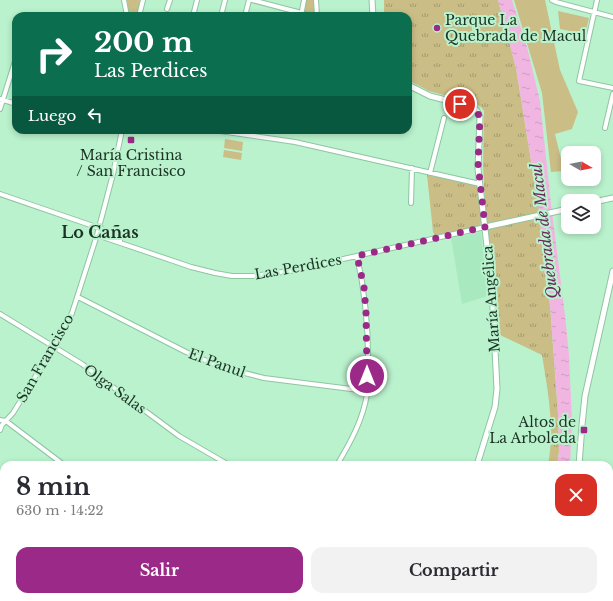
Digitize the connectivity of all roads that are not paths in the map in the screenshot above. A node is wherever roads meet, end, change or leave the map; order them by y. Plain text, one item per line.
1 (124, 0) edge
2 (143, 0) edge
3 (170, 0) edge
4 (197, 0) edge
5 (225, 0) edge
6 (251, 0) edge
7 (304, 0) edge
8 (316, 0) edge
9 (372, 0) edge
10 (552, 0) edge
11 (597, 0) edge
12 (167, 9) dead end
13 (126, 12) edge
14 (139, 12) edge
15 (194, 12) edge
16 (222, 12) edge
17 (246, 12) edge
18 (294, 12) edge
19 (301, 12) edge
20 (317, 12) edge
21 (374, 12) edge
22 (594, 13) junction
23 (613, 17) edge
24 (12, 70) edge
25 (412, 87) edge
26 (613, 88) edge
27 (613, 94) edge
28 (2, 100) edge
29 (12, 103) edge
30 (0, 109) edge
31 (444, 118) dead end
32 (605, 128) dead end
33 (121, 134) edge
34 (240, 134) edge
35 (412, 168) junction
36 (430, 172) junction
37 (480, 184) junction
38 (0, 194) edge
39 (613, 198) edge
40 (601, 201) edge
41 (411, 203) dead end
42 (561, 210) edge
43 (485, 227) junction
44 (99, 228) junction
45 (97, 235) junction
46 (124, 244) junction
47 (357, 256) junction
48 (613, 271) edge
49 (611, 285) edge
50 (78, 297) junction
51 (0, 314) edge
52 (54, 346) junction
53 (367, 391) junction
54 (0, 420) edge
55 (6, 421) junction
56 (0, 430) edge
57 (59, 461) edge
58 (222, 461) edge
59 (339, 461) edge
60 (478, 461) edge
61 (579, 461) edge

1 - 13 street
2 - 14 street
3 - 12 street
4 - 15 street
5 - 16 street
6 - 17 street
6 - 18 street
7 - 19 street
8 - 20 street
9 - 21 street
10 - 22 street
11 - 22 street
22 - 23 street
22 - 26 street
24 - 28 street
25 - 37 street, María Angélica
27 - 32 street
28 - 29 street
28 - 30 street
31 - 36 street
33 - 44 street, San Francisco
34 - 35 street
35 - 36 street
35 - 41 street
36 - 37 street
37 - 43 street, María Angélica
38 - 44 street, Las Perdices
39 - 40 street
42 - 43 street, Las Perdices
43 - 47 street, Las Perdices
43 - 60 street, María Angélica
44 - 45 street, San Francisco
44 - 46 street, Las Perdices
45 - 46 street, Las Perdices
45 - 50 street, San Francisco
46 - 47 street, Las Perdices
47 - 53 street
48 - 49 street
49 - 61 street
50 - 52 street, San Francisco
50 - 53 street, El Panul
51 - 52 street, Olga Salas
52 - 55 street, San Francisco
52 - 58 street, Olga Salas
53 - 59 street
54 - 55 street
55 - 56 street, San Francisco
55 - 57 street

